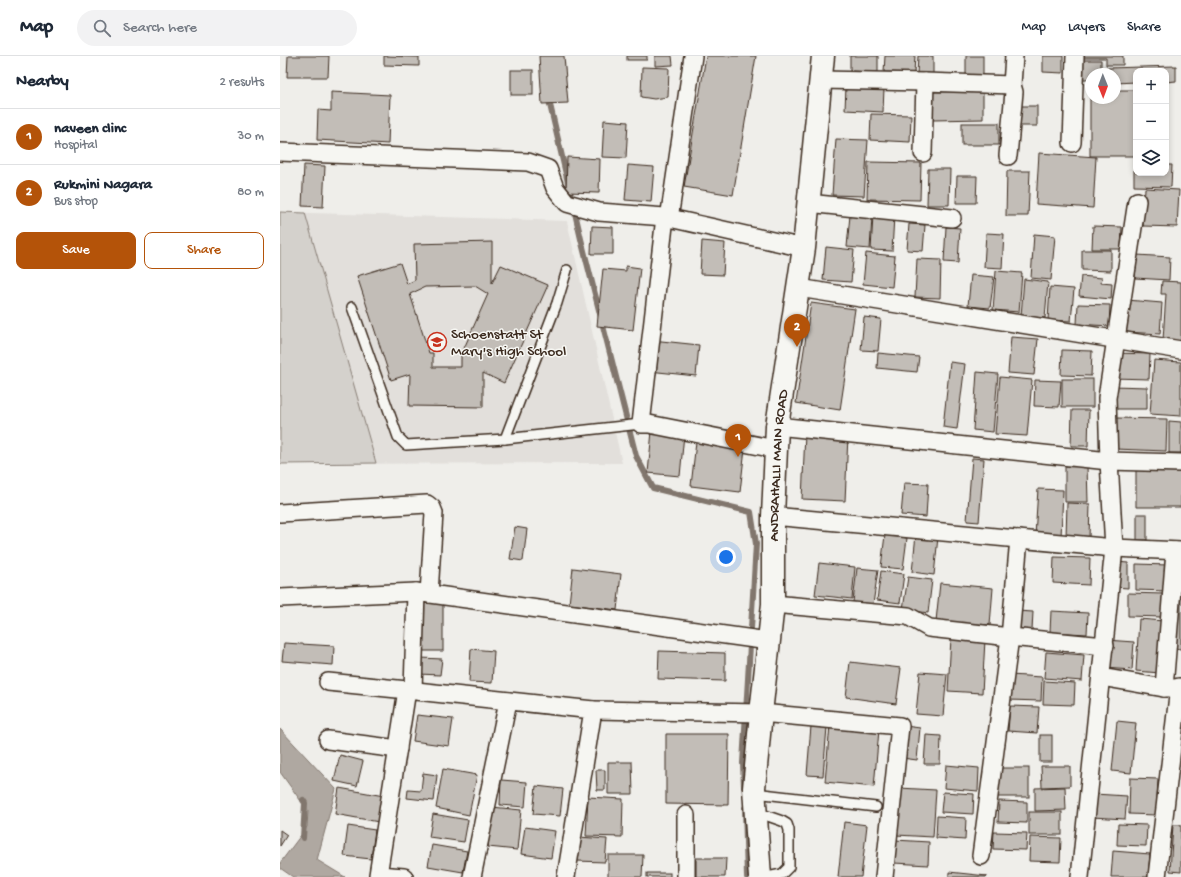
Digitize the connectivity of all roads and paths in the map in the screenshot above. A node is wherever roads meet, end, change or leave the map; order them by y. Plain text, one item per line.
1 (693, 56) edge
2 (823, 56) edge
3 (1014, 56) edge
4 (1075, 56) edge
5 (821, 80) junction
6 (925, 82) junction
7 (1012, 85) junction
8 (1072, 143) dead end
9 (280, 152) edge
10 (923, 154) dead end
11 (1008, 156) dead end
12 (1138, 200) dead end
13 (808, 203) junction
14 (667, 218) junction
15 (952, 218) dead end
16 (804, 248) junction
17 (567, 270) dead end
18 (799, 288) junction
19 (352, 307) dead end
20 (1116, 338) junction
21 (1181, 350) edge
22 (641, 424) junction
23 (777, 426) junction
24 (504, 439) junction
25 (775, 449) junction
26 (1109, 462) junction
27 (1181, 463) edge
28 (280, 512) edge
29 (773, 516) junction
30 (1019, 539) junction
31 (1114, 548) junction
32 (1178, 551) edge
33 (422, 593) junction
34 (280, 598) edge
35 (773, 604) junction
36 (1010, 637) junction
37 (769, 641) junction
38 (1105, 646) junction
39 (1101, 677) junction
40 (328, 682) dead end
41 (1175, 688) edge
42 (410, 690) junction
43 (508, 701) junction
44 (593, 710) junction
45 (761, 713) junction
46 (328, 740) dead end
47 (398, 749) junction
48 (755, 802) junction
49 (876, 807) dead end
50 (686, 815) dead end
51 (981, 856) dead end
52 (404, 877) edge
53 (472, 877) edge
54 (566, 877) edge
55 (686, 877) edge
56 (760, 877) edge
57 (768, 877) edge
58 (884, 877) edge
59 (1080, 877) edge
60 (1157, 877) edge

1 - 14 street
2 - 5 main road, ANDRAHALLI MAIN ROAD
3 - 7 street
4 - 8 street
5 - 6 street
5 - 13 main road, ANDRAHALLI MAIN ROAD
6 - 7 street
6 - 10 street
7 - 11 street
9 - 14 street
12 - 20 street
13 - 15 street
13 - 16 main road, ANDRAHALLI MAIN ROAD
14 - 16 street
14 - 22 street
16 - 18 main road, ANDRAHALLI MAIN ROAD
17 - 24 lane
18 - 20 street
18 - 23 main road, ANDRAHALLI MAIN ROAD
19 - 24 lane
20 - 21 street
20 - 26 street
22 - 24 lane
22 - 25 street
23 - 25 main road, ANDRAHALLI MAIN ROAD
23 - 26 street
25 - 29 main road, ANDRAHALLI MAIN ROAD
26 - 27 street
26 - 31 street
28 - 33 street
29 - 30 street
29 - 35 main road, ANDRAHALLI MAIN ROAD
30 - 31 street
30 - 36 street
31 - 32 street
31 - 38 street
32 - 41 street
33 - 34 street
33 - 37 street
33 - 42 street
35 - 36 street
35 - 37 main road, ANDRAHALLI MAIN ROAD
36 - 38 street
36 - 51 street
37 - 45 main road, ANDRAHALLI MAIN ROAD
38 - 39 street
39 - 41 street
39 - 59 street
40 - 42 street
41 - 60 street
42 - 43 street
42 - 47 street
43 - 44 street
43 - 53 street
44 - 45 street
44 - 54 street
45 - 48 main road, ANDRAHALLI MAIN ROAD
45 - 58 street
46 - 47 street
47 - 52 street
48 - 49 lane
48 - 56 main road, ANDRAHALLI MAIN ROAD
48 - 57 lane
50 - 55 street

